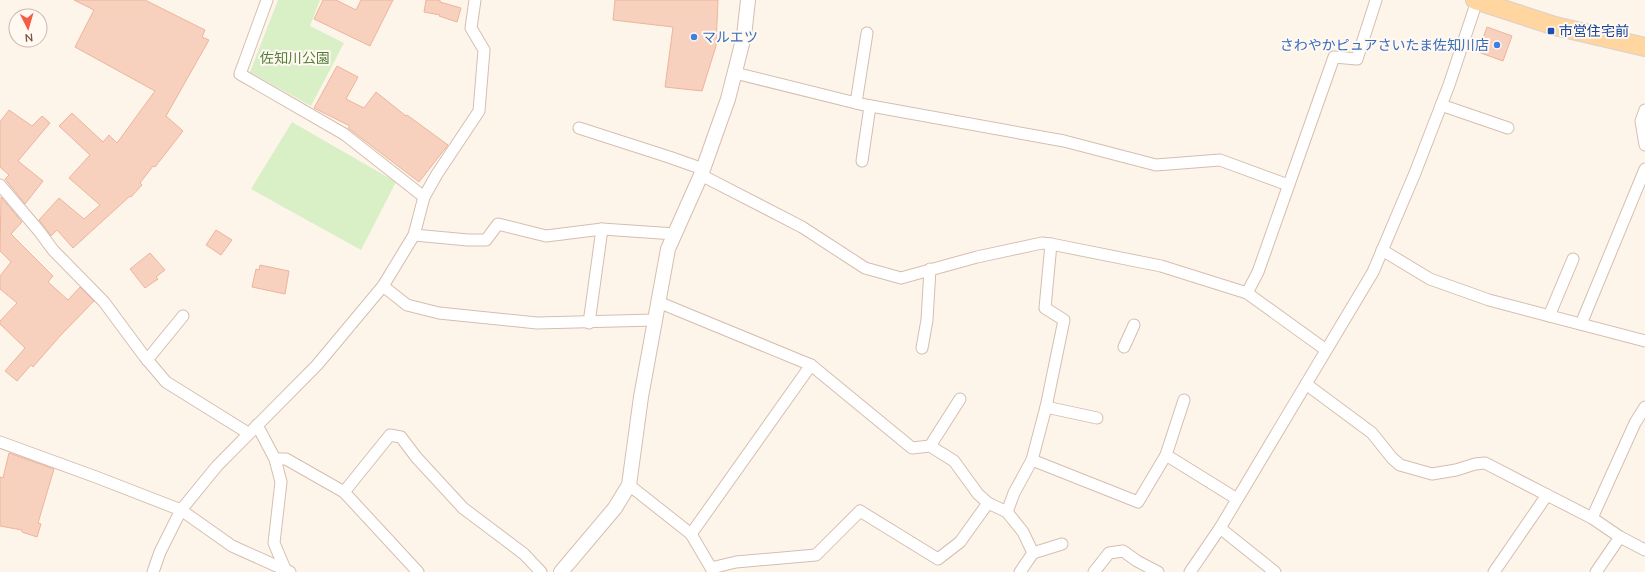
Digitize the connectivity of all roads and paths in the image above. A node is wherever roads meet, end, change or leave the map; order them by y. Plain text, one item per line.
1 (266, 0) edge
2 (475, 0) edge
3 (748, 0) edge
4 (1376, 0) edge
5 (1476, 0) edge
6 (867, 33) dead end
7 (1645, 47) edge
8 (735, 73) junction
9 (856, 103) junction
10 (1441, 105) junction
11 (870, 106) junction
12 (1645, 110) edge
13 (579, 128) dead end
14 (1508, 128) dead end
15 (1645, 145) edge
16 (862, 161) dead end
17 (1645, 169) edge
18 (702, 172) junction
19 (0, 185) edge
20 (1288, 185) junction
21 (424, 198) junction
22 (602, 229) junction
23 (675, 234) junction
24 (414, 235) junction
25 (1052, 244) junction
26 (1382, 250) junction
27 (1573, 259) dead end
28 (930, 270) junction
29 (383, 286) junction
30 (1247, 293) junction
31 (658, 302) junction
32 (183, 316) dead end
33 (1549, 316) junction
34 (655, 320) junction
35 (589, 322) junction
36 (1582, 324) junction
37 (1134, 325) dead end
38 (1645, 340) edge
39 (1124, 347) dead end
40 (922, 348) dead end
41 (1326, 350) junction
42 (147, 360) junction
43 (811, 365) junction
44 (1306, 384) junction
45 (960, 398) dead end
46 (1184, 400) dead end
47 (1645, 407) edge
48 (1046, 408) junction
49 (1097, 418) dead end
50 (257, 425) junction
51 (248, 433) junction
52 (0, 442) edge
53 (930, 446) junction
54 (1166, 455) junction
55 (276, 459) junction
56 (1032, 460) junction
57 (629, 485) junction
58 (344, 492) junction
59 (1547, 495) junction
60 (1237, 499) junction
61 (988, 503) junction
62 (181, 510) junction
63 (1007, 512) junction
64 (1592, 518) junction
65 (1220, 528) junction
66 (691, 534) junction
67 (1620, 537) junction
68 (1062, 544) dead end
69 (1645, 550) edge
70 (1033, 553) junction
71 (728, 568) edge
72 (287, 571) edge
73 (153, 572) edge
74 (418, 572) edge
75 (541, 572) edge
76 (561, 572) edge
77 (1020, 572) edge
78 (1094, 572) edge
79 (1158, 572) edge
80 (1190, 572) edge
81 (1275, 572) edge
82 (1494, 572) edge
83 (1596, 572) edge

1 - 21 street
2 - 21 street
3 - 8 street
4 - 20 street
5 - 7 main road
5 - 10 street
6 - 9 street
8 - 9 street
8 - 18 street
9 - 11 street
10 - 14 street
10 - 26 street
11 - 16 street
11 - 20 street
12 - 15 street
13 - 18 street
17 - 36 street
18 - 23 street
18 - 28 street
19 - 42 street
20 - 30 street
21 - 24 street
22 - 23 street
22 - 24 street
22 - 35 street
23 - 31 street
24 - 29 street
25 - 28 street
25 - 30 street
25 - 48 street
26 - 33 street
26 - 41 street
27 - 33 street
28 - 40 street
29 - 35 street
29 - 50 street
30 - 41 street
31 - 34 street
31 - 43 street
32 - 42 street
33 - 36 street
34 - 35 street
34 - 57 street
36 - 38 street
37 - 39 street
41 - 44 street
42 - 51 street
43 - 53 street
43 - 66 street
44 - 59 street
44 - 60 street
45 - 53 street
46 - 54 street
47 - 64 street
48 - 49 street
48 - 56 street
50 - 51 street
50 - 55 street
51 - 62 street
52 - 62 street
53 - 61 street
54 - 56 street
54 - 60 street
55 - 58 street
55 - 72 street
56 - 63 street
57 - 66 street
57 - 76 street
58 - 74 street
58 - 75 street
59 - 64 street
59 - 82 street
60 - 65 street
61 - 63 street
61 - 71 street
62 - 72 street
62 - 73 street
63 - 70 street
64 - 67 street
65 - 80 street
65 - 81 street
66 - 71 street
67 - 69 street
67 - 83 street
68 - 70 street
70 - 77 street
78 - 79 street

